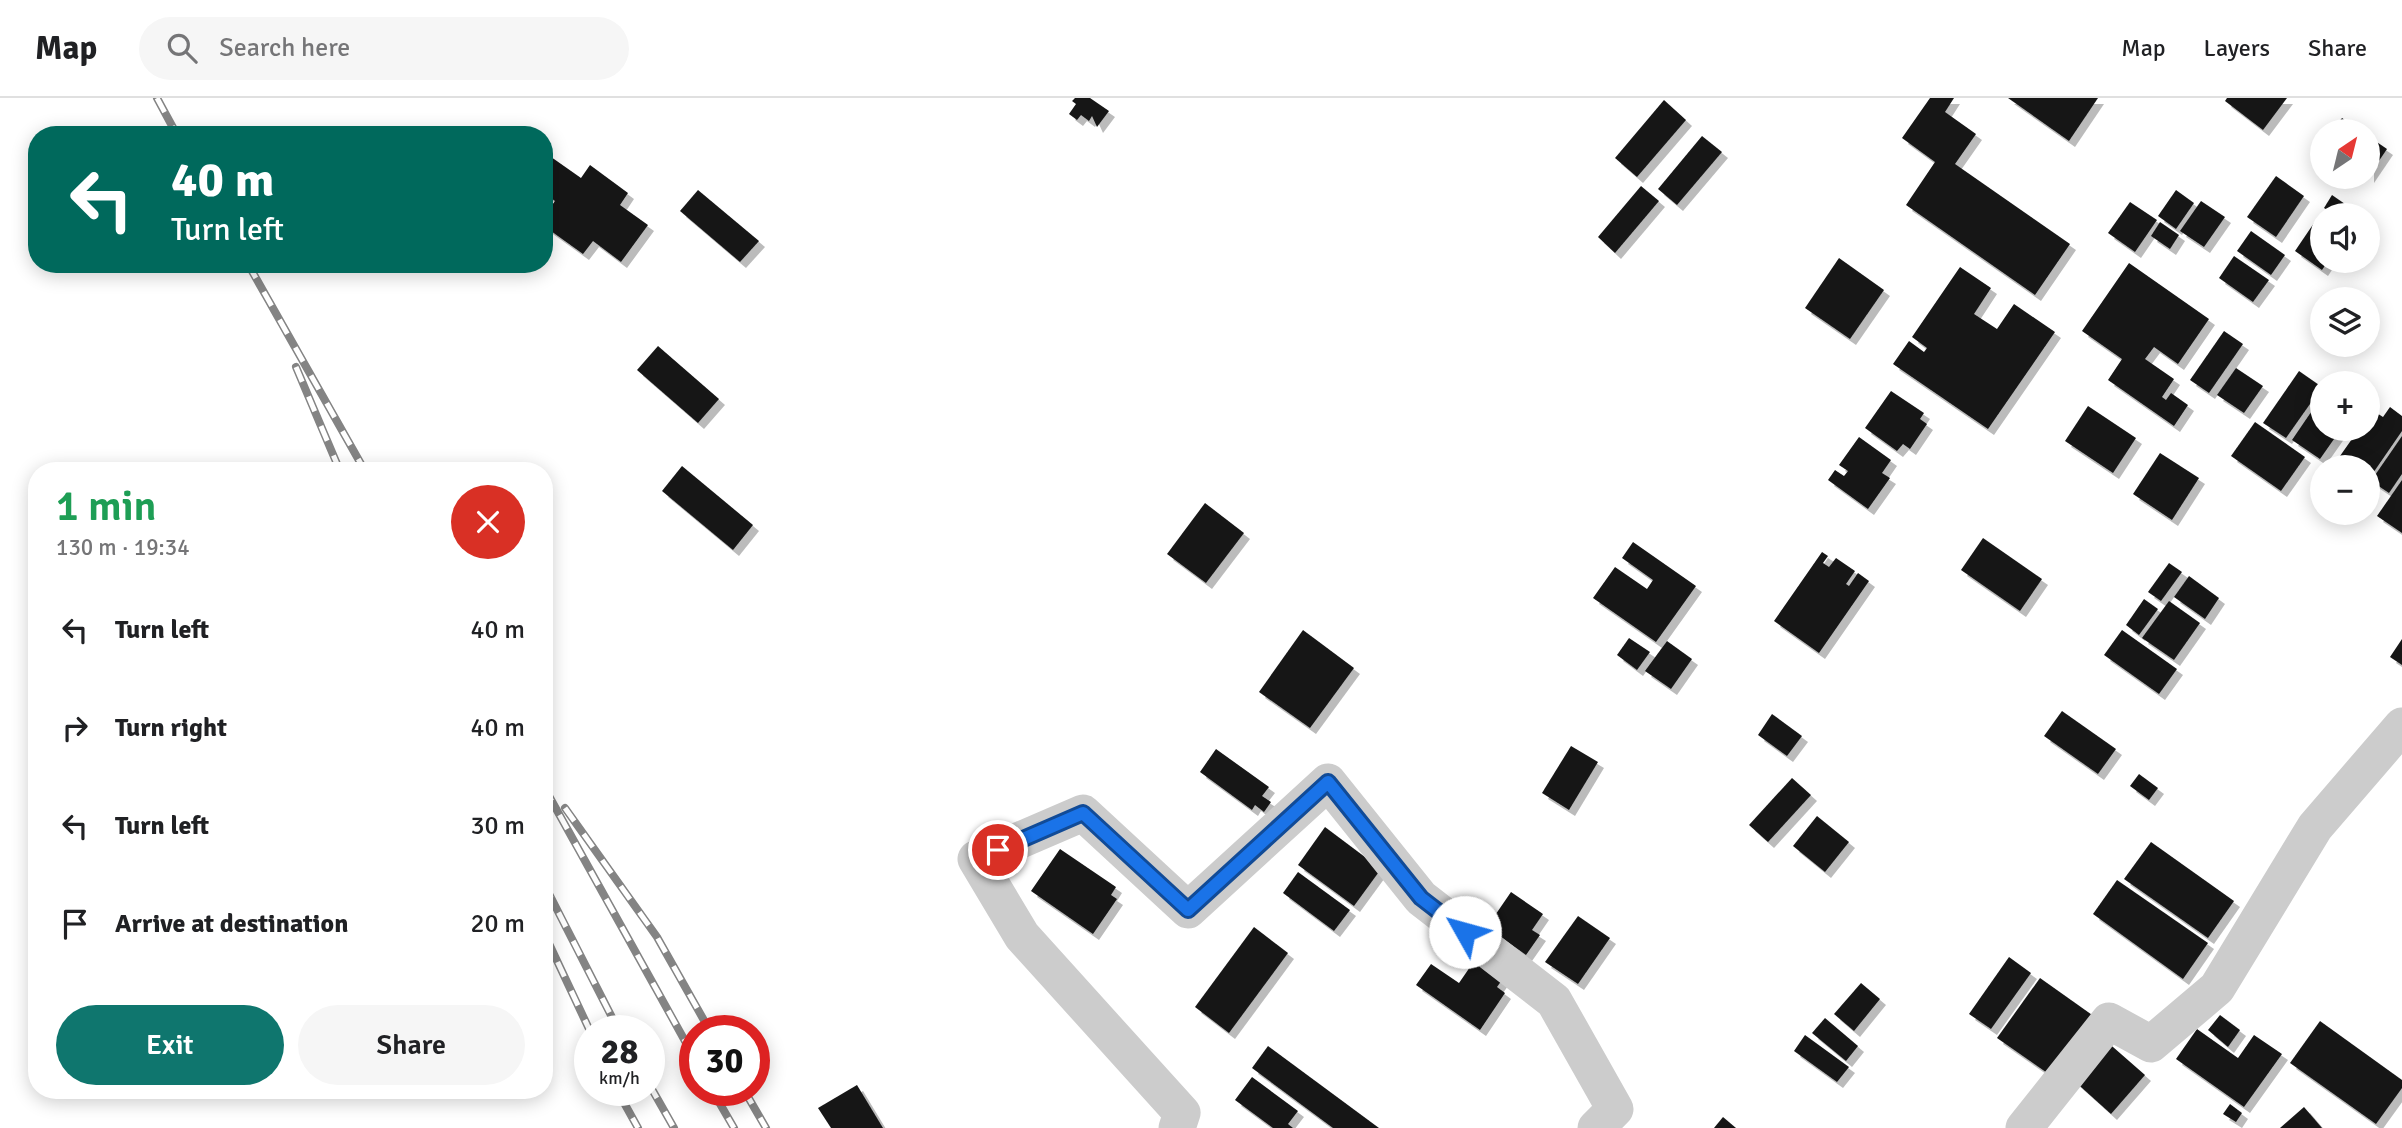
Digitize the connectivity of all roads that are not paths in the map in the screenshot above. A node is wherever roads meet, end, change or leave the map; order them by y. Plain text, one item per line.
1 (2402, 726) edge
2 (1177, 1128) edge
3 (1596, 1128) edge
4 (2024, 1128) edge

1 - 4 street
2 - 3 street

